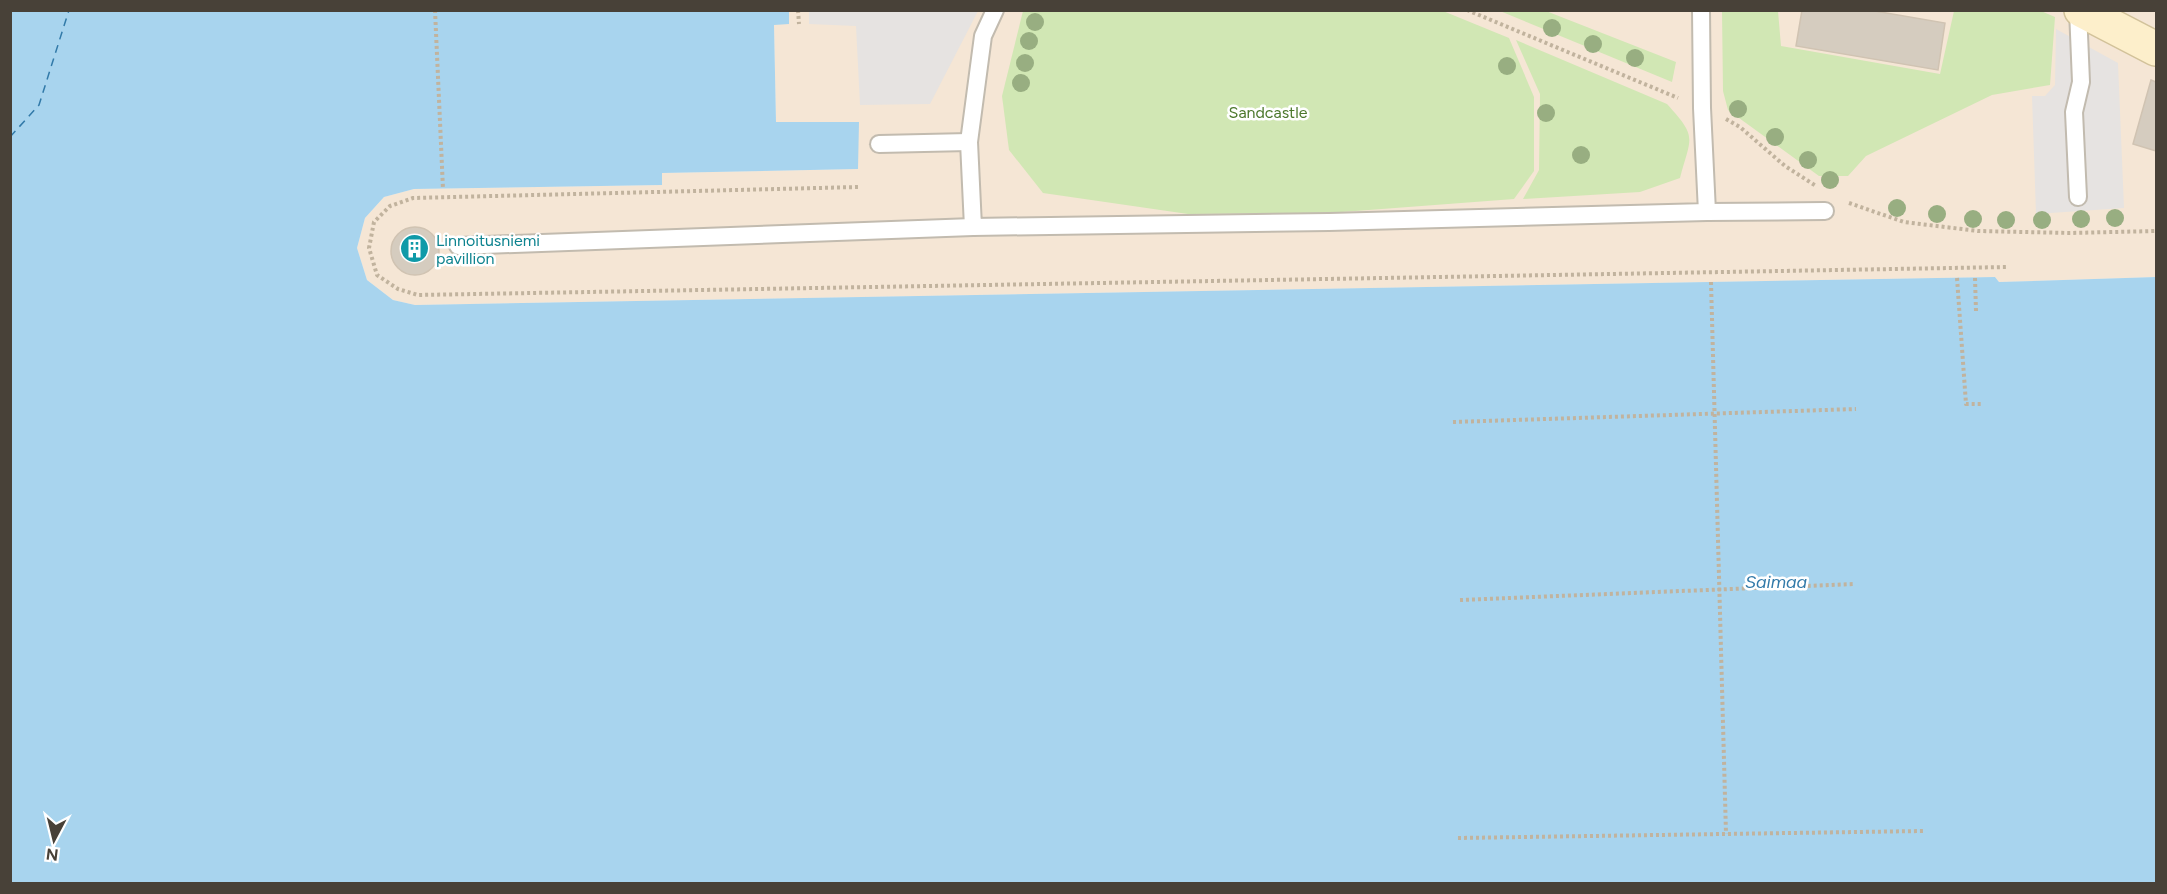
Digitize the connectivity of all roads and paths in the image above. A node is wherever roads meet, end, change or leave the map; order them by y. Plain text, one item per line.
1 (435, 10) edge
2 (798, 10) edge
3 (995, 10) edge
4 (1467, 10) edge
5 (1701, 10) edge
6 (2080, 10) edge
7 (798, 24) dead end
8 (2157, 49) edge
9 (1702, 108) junction
10 (969, 142) junction
11 (879, 144) dead end
12 (858, 187) dead end
13 (443, 189) dead end
14 (1821, 189) dead end
15 (2078, 197) dead end
16 (1839, 200) dead end
17 (1825, 211) dead end
18 (1707, 212) junction
19 (973, 227) junction
20 (2157, 231) edge
21 (458, 246) dead end
22 (2007, 267) dead end
23 (1957, 278) dead end
24 (1975, 278) dead end
25 (1711, 282) dead end
26 (1976, 311) dead end
27 (1982, 404) dead end
28 (1856, 409) dead end
29 (1714, 414) junction
30 (1453, 422) dead end
31 (1854, 584) dead end
32 (1719, 589) junction
33 (1460, 600) dead end
34 (1923, 831) dead end
35 (1726, 834) junction
36 (1458, 838) dead end

1 - 13 path
2 - 7 path
3 - 10 lane
4 - 9 path
5 - 9 lane
6 - 8 street
6 - 15 lane
9 - 14 path
9 - 18 lane
10 - 11 lane
10 - 19 lane
12 - 22 path
16 - 20 path
17 - 18 lane
18 - 19 lane
19 - 21 lane
23 - 27 path
24 - 26 path
25 - 29 path
28 - 29 path
29 - 30 path
29 - 32 path
31 - 32 path
32 - 33 path
32 - 35 path
34 - 35 path
35 - 36 path

